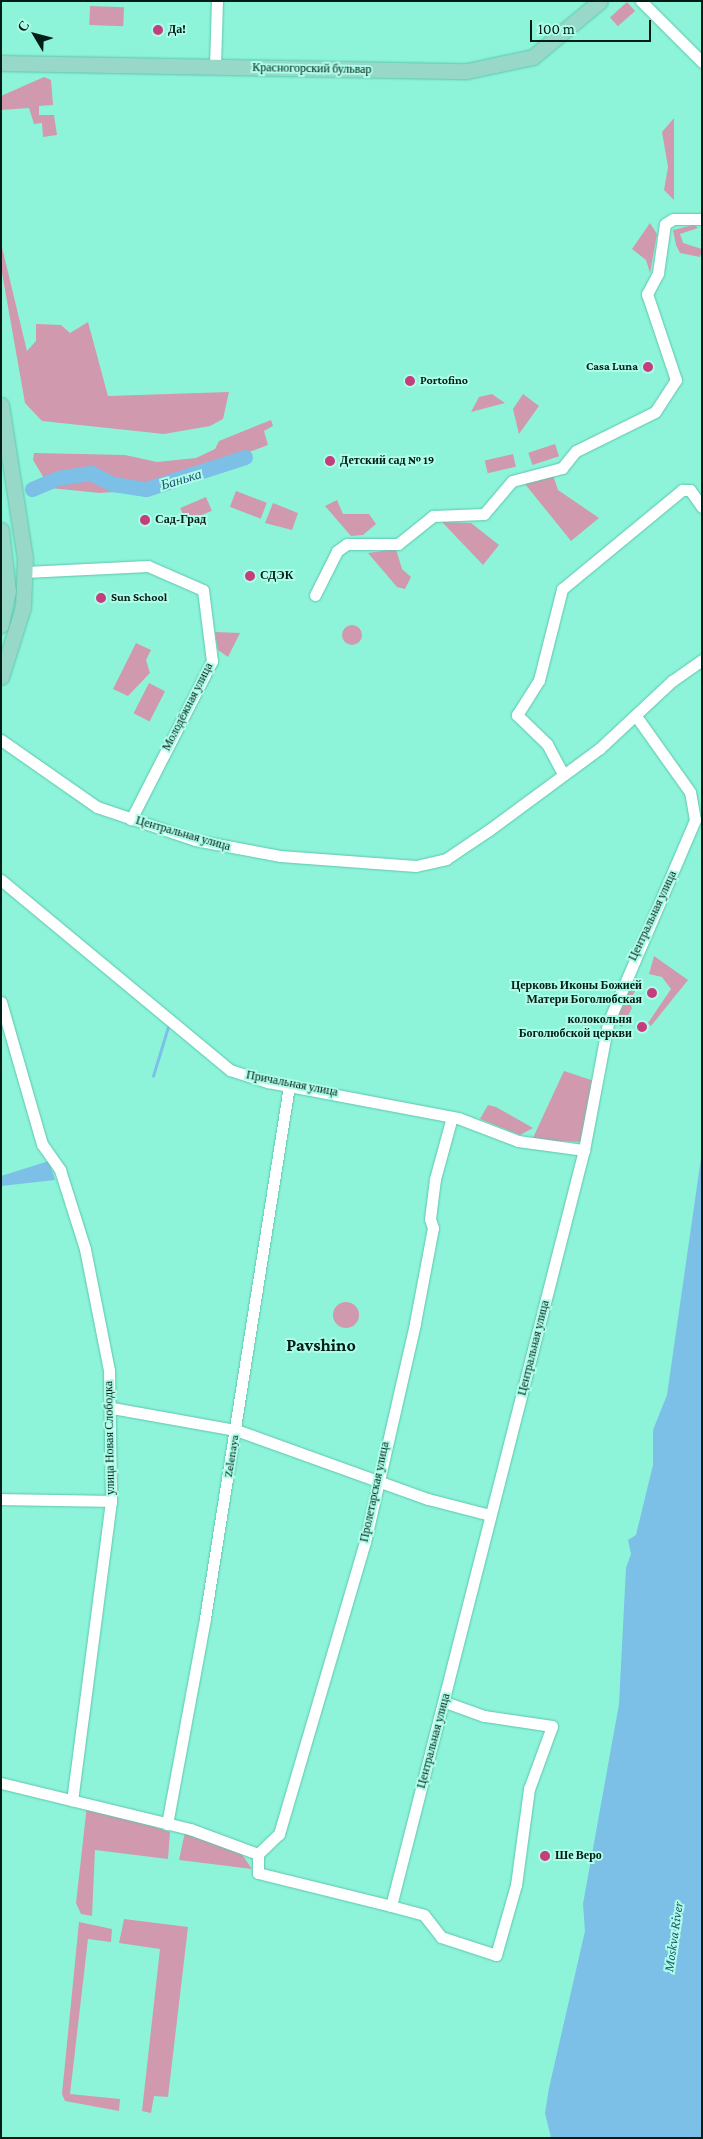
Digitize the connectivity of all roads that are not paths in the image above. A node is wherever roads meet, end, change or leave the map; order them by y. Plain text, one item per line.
1 (217, 1) edge
2 (600, 1) edge
3 (641, 1) edge
4 (702, 62) edge
5 (1, 63) edge
6 (216, 67) junction
7 (702, 219) edge
8 (1, 405) edge
9 (702, 506) edge
10 (1, 530) edge
11 (25, 572) junction
12 (315, 595) dead end
13 (1, 625) edge
14 (702, 660) edge
15 (1, 677) edge
16 (636, 716) junction
17 (1, 740) edge
18 (563, 774) junction
19 (131, 819) junction
20 (698, 822) edge
21 (1, 880) edge
22 (1, 1002) edge
23 (289, 1086) junction
24 (452, 1117) junction
25 (584, 1150) junction
26 (112, 1408) junction
27 (236, 1430) junction
28 (380, 1478) junction
29 (1, 1499) edge
30 (111, 1501) junction
31 (490, 1515) junction
32 (445, 1702) junction
33 (1, 1783) edge
34 (72, 1800) junction
35 (168, 1824) junction
36 (258, 1854) junction
37 (391, 1906) junction

1 - 6 street
2 - 6 main road, Красногорский бульвар
3 - 4 street
5 - 6 main road, Красногорский бульвар
7 - 12 street
8 - 11 main road
9 - 18 street
10 - 13 main road
11 - 15 main road
11 - 19 street, Молодёжная улица
14 - 16 street
16 - 18 street, Центральная улица
16 - 20 street, Центральная улица
17 - 19 street, Центральная улица
18 - 19 street, Центральная улица
20 - 25 street, Центральная улица
21 - 23 street, Причальная улица
22 - 26 street, улица Новая Слободка
23 - 24 street, Причальная улица
23 - 27 street, Zelenaya
24 - 25 street, Причальная улица
24 - 28 street, Пролетарская улица
25 - 31 street, Центральная улица
26 - 27 street
26 - 30 street, улица Новая Слободка
27 - 28 street
27 - 35 street, Zelenaya
28 - 31 street
28 - 36 street, Пролетарская улица
29 - 30 street
30 - 34 street, улица Новая Слободка
31 - 32 street, Центральная улица
32 - 37 street, Центральная улица
32 - 37 street
33 - 34 street
34 - 35 street
35 - 36 street
36 - 37 street

